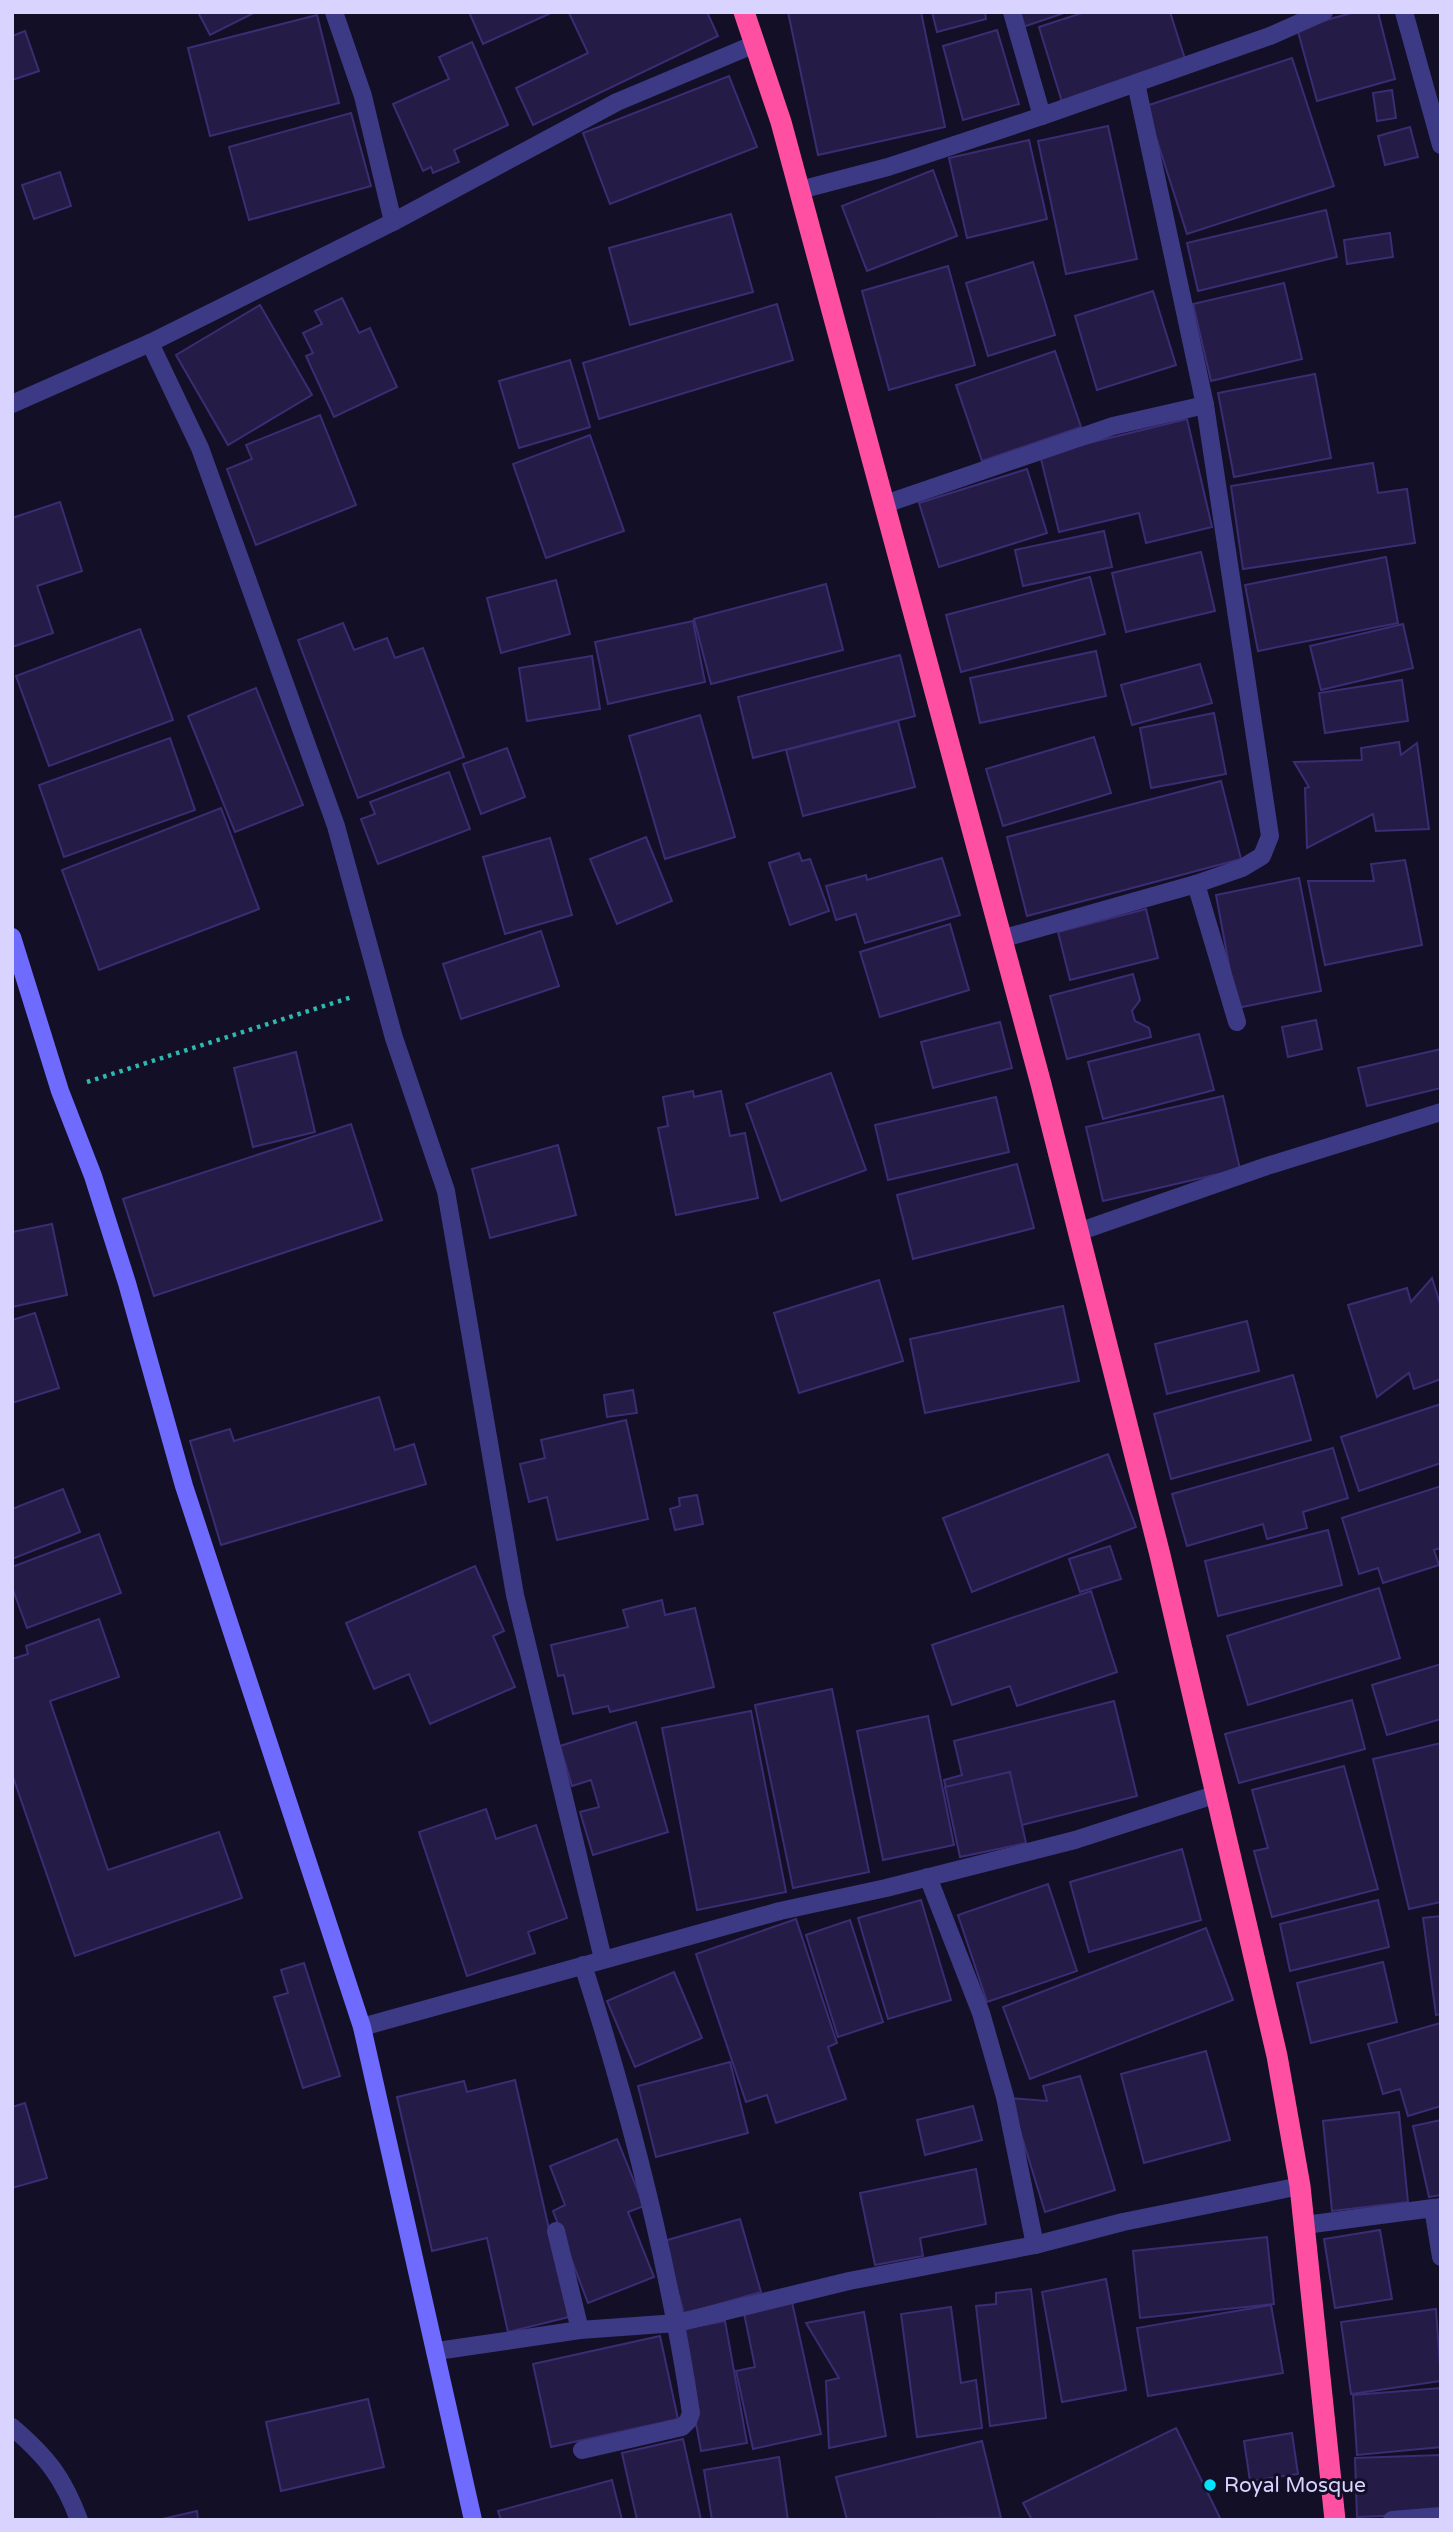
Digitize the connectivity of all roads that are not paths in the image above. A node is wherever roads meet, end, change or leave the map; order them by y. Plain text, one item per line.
1 (334, 12) edge
2 (744, 12) edge
3 (1012, 12) edge
4 (1324, 12) edge
5 (1404, 12) edge
6 (755, 44) junction
7 (1136, 83) junction
8 (1042, 116) junction
9 (1441, 145) edge
10 (800, 190) junction
11 (393, 222) junction
12 (149, 343) junction
13 (12, 404) edge
14 (1205, 405) junction
15 (885, 504) junction
16 (1196, 884) junction
17 (12, 937) edge
18 (1001, 939) junction
19 (1237, 1022) dead end
20 (1441, 1112) edge
21 (1079, 1232) junction
22 (1214, 1795) junction
23 (928, 1877) junction
24 (603, 1959) junction
25 (583, 1965) junction
26 (362, 2027) junction
27 (1300, 2186) junction
28 (1437, 2208) edge
29 (1305, 2225) junction
30 (556, 2231) dead end
31 (1035, 2245) junction
32 (1441, 2257) edge
33 (677, 2323) junction
34 (580, 2330) junction
35 (437, 2351) junction
36 (12, 2427) edge
37 (582, 2450) dead end
38 (1441, 2516) edge
39 (79, 2520) edge
40 (473, 2520) edge
41 (1335, 2520) edge
42 (1392, 2520) edge

1 - 11 street
2 - 6 highway
3 - 8 street
4 - 7 street
5 - 9 street
6 - 10 highway
6 - 11 street
7 - 8 street
7 - 14 street
8 - 10 street
10 - 15 highway
11 - 12 street
12 - 13 street
12 - 24 street
14 - 15 street
14 - 16 street
15 - 18 highway
16 - 18 street
16 - 19 street
17 - 26 street
18 - 21 highway
20 - 21 street
21 - 22 highway
22 - 23 street
22 - 27 highway
23 - 24 street
23 - 31 street
24 - 25 street
25 - 26 street
25 - 33 street
26 - 35 street
27 - 29 highway
27 - 31 street
28 - 29 street
28 - 32 street
29 - 41 highway
30 - 34 street
31 - 33 street
33 - 34 street
33 - 37 street
34 - 35 street
35 - 40 street
36 - 39 street
38 - 42 street

